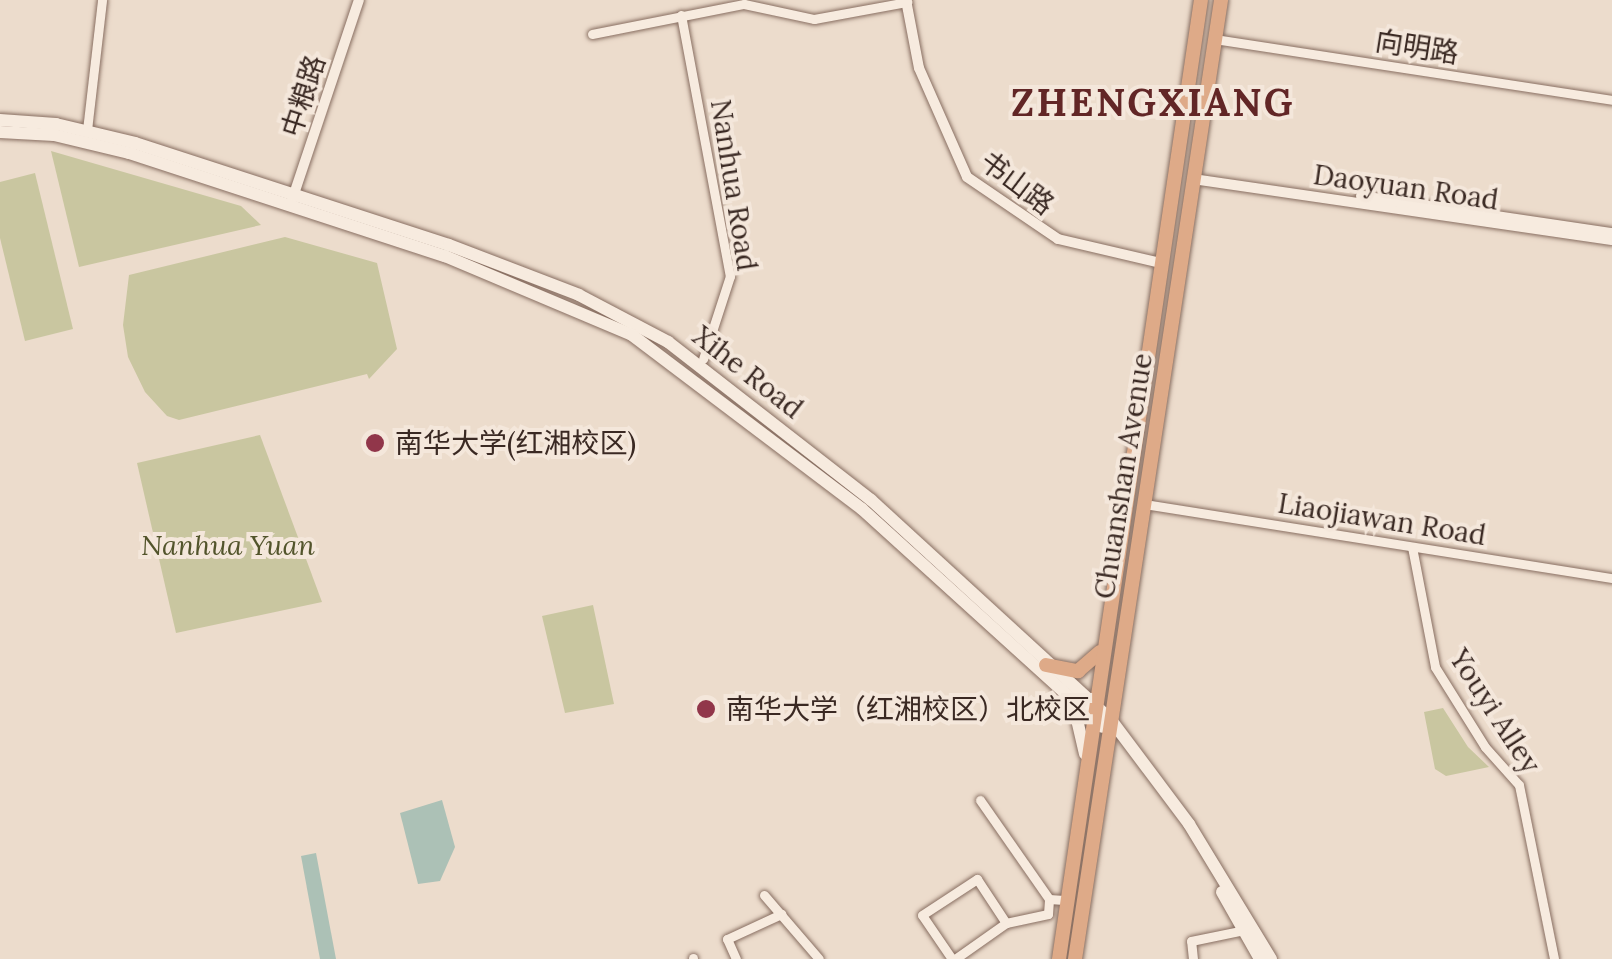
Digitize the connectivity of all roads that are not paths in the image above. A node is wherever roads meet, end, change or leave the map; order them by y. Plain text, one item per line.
1 (102, 0) edge
2 (1201, 0) edge
3 (1220, 0) edge
4 (906, 1) edge
5 (357, 2) edge
6 (682, 15) junction
7 (592, 34) dead end
8 (1214, 39) junction
9 (1612, 100) edge
10 (0, 120) edge
11 (87, 130) junction
12 (0, 132) edge
13 (1194, 176) junction
14 (289, 199) junction
15 (1612, 236) edge
16 (1161, 263) junction
17 (703, 359) dead end
18 (1144, 504) junction
19 (1412, 547) junction
20 (1612, 578) edge
21 (1103, 646) junction
22 (1046, 672) junction
23 (1093, 712) junction
24 (1110, 725) junction
25 (1085, 766) junction
26 (980, 800) dead end
27 (764, 895) dead end
28 (1056, 899) junction
29 (780, 914) junction
30 (1006, 923) junction
31 (1249, 933) junction
32 (736, 959) edge
33 (820, 959) edge
34 (954, 959) edge
35 (1059, 959) edge
36 (1076, 959) edge
37 (1193, 959) edge
38 (1260, 959) edge
39 (1270, 959) edge
40 (1554, 959) edge

1 - 11 street
2 - 16 highway, Chuanshan Avenue
3 - 8 highway, Chuanshan Avenue
4 - 6 street
4 - 16 street, 书山路
5 - 14 street, 中粮路
6 - 7 street
6 - 17 street, Nanhua Road
8 - 9 street, 向明路
8 - 13 highway, Chuanshan Avenue
10 - 11 main road, Xihe Road
11 - 14 main road, Xihe Road
12 - 14 main road, Xihe Road
13 - 15 street, Daoyuan Road
13 - 18 highway, Chuanshan Avenue
14 - 22 main road, Xihe Road
16 - 21 highway, Chuanshan Avenue
18 - 19 street, Liaojiawan Road
18 - 24 highway, Chuanshan Avenue
19 - 20 street, Liaojiawan Road
19 - 40 street, Youyi Alley
21 - 22 highway
21 - 23 highway, Chuanshan Avenue
22 - 23 main road, Xihe Road
22 - 25 main road
23 - 24 main road, Xihe Road
23 - 25 highway, Chuanshan Avenue
24 - 31 main road, Xihe Road
24 - 36 highway, Chuanshan Avenue
25 - 28 highway, Chuanshan Avenue
26 - 28 street
27 - 29 street
28 - 30 street
28 - 35 highway, Chuanshan Avenue
29 - 32 street
29 - 33 street
30 - 34 street
30 - 34 street
31 - 37 street
31 - 38 main road, Xihe Road
31 - 39 main road, Xihe Road

